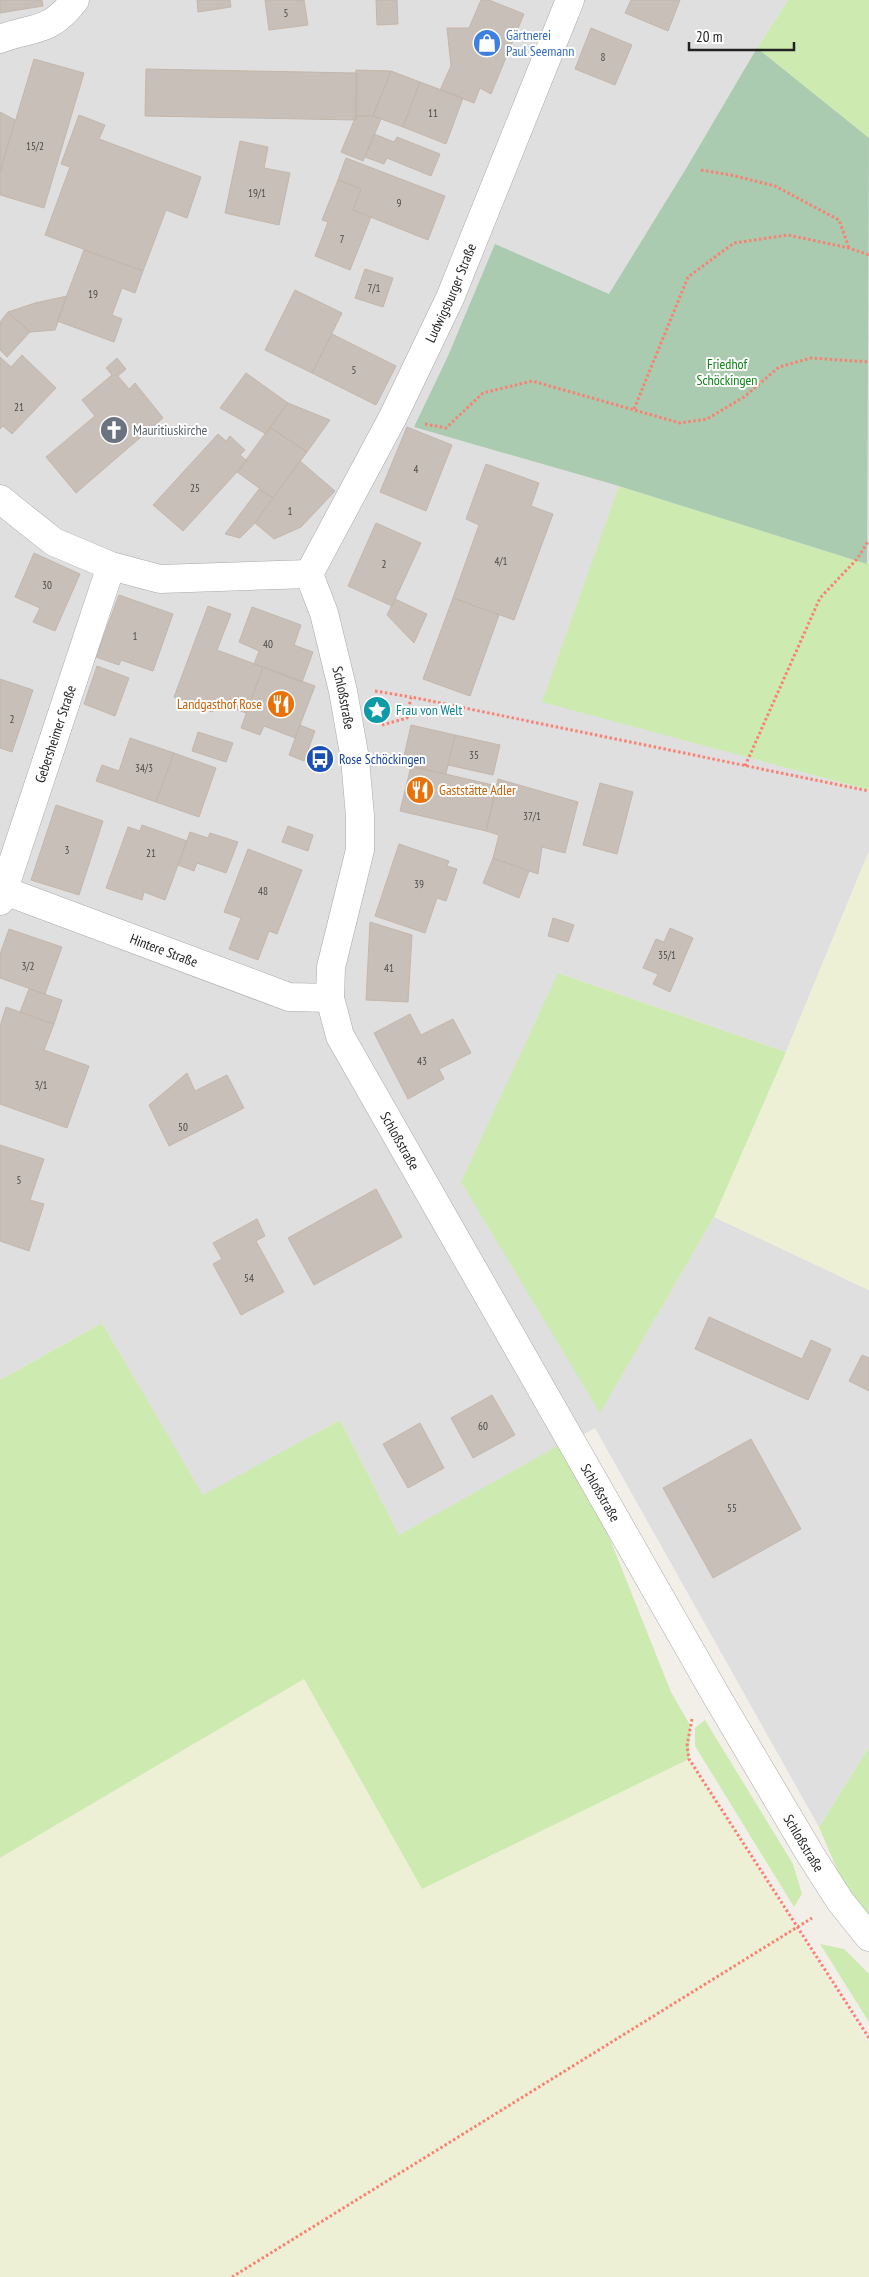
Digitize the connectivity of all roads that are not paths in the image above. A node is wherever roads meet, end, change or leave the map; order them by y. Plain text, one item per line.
1 (75, 0) edge
2 (570, 0) edge
3 (0, 40) edge
4 (0, 499) edge
5 (111, 566) junction
6 (309, 574) junction
7 (1, 894) edge
8 (330, 998) junction
9 (869, 1937) edge

1 - 3 street
2 - 6 street, Ludwigsburger Straße
4 - 5 street
5 - 6 street
5 - 7 street, Gebersheimer Straße
6 - 8 street, Schloßstraße
7 - 8 street, Hintere Straße
8 - 9 street, Schloßstraße

